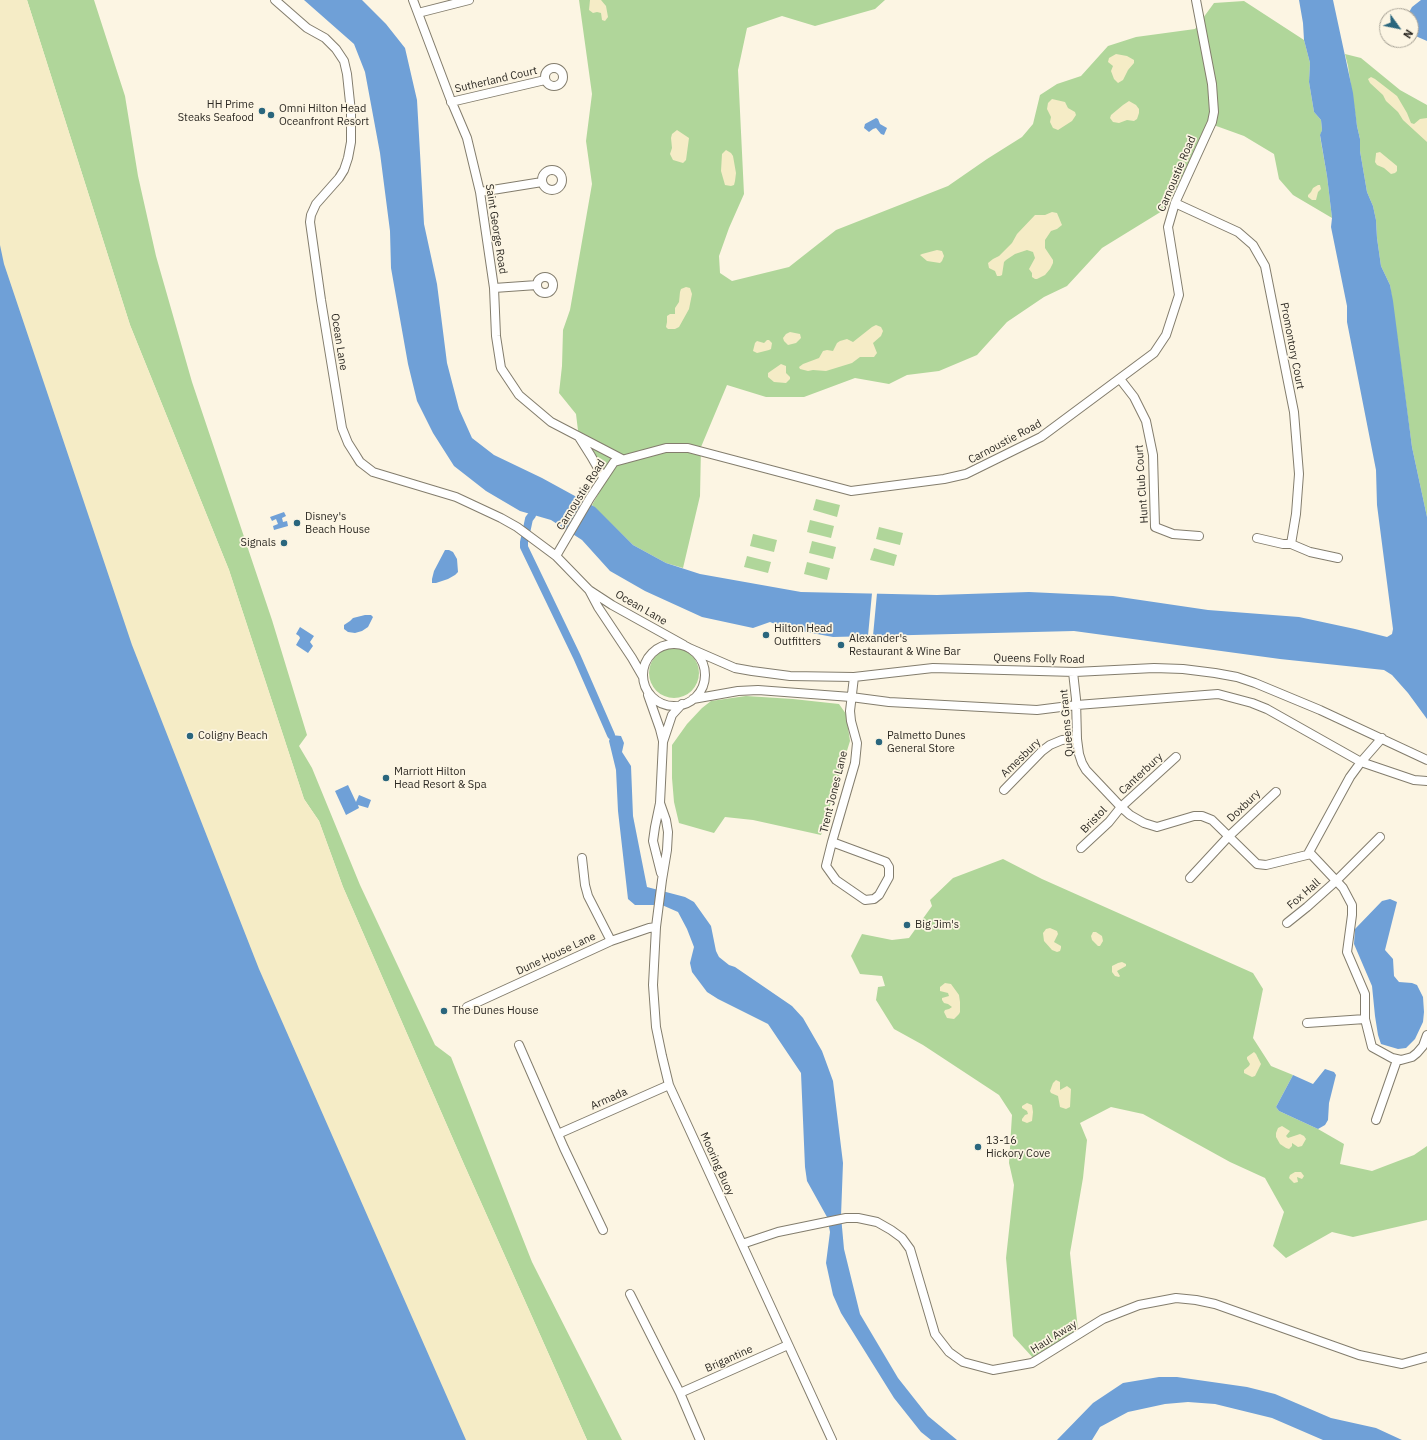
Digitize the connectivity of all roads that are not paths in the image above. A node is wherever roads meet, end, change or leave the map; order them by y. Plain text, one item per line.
1 (275, 0) edge
2 (414, 0) edge
3 (469, 0) edge
4 (1196, 0) edge
5 (418, 13) junction
6 (545, 80) dead end
7 (451, 102) junction
8 (542, 182) dead end
9 (480, 192) junction
10 (1175, 203) junction
11 (537, 285) dead end
12 (494, 288) junction
13 (1120, 379) junction
14 (578, 436) junction
15 (622, 459) junction
16 (603, 477) junction
17 (1199, 536) dead end
18 (1257, 538) dead end
19 (1291, 544) junction
20 (556, 556) junction
21 (1338, 558) dead end
22 (589, 590) junction
23 (686, 646) junction
24 (1073, 672) junction
25 (854, 677) junction
26 (643, 678) junction
27 (646, 688) junction
28 (851, 697) junction
29 (693, 699) junction
30 (682, 704) junction
31 (1077, 705) junction
32 (1382, 738) junction
33 (1078, 739) junction
34 (663, 742) junction
35 (1176, 757) dead end
36 (1427, 760) edge
37 (1361, 762) junction
38 (1427, 782) edge
39 (1004, 790) dead end
40 (1276, 792) dead end
41 (660, 803) junction
42 (1121, 807) junction
43 (1228, 837) junction
44 (1380, 837) dead end
45 (832, 842) junction
46 (1081, 848) dead end
47 (1308, 854) junction
48 (582, 858) dead end
49 (1190, 878) dead end
50 (662, 880) junction
51 (1336, 881) junction
52 (1287, 923) dead end
53 (656, 928) junction
54 (611, 941) junction
55 (466, 1007) dead end
56 (1365, 1020) junction
57 (1307, 1023) dead end
58 (1427, 1035) edge
59 (519, 1045) dead end
60 (1397, 1060) junction
61 (669, 1085) junction
62 (1376, 1120) dead end
63 (558, 1134) junction
64 (603, 1230) dead end
65 (742, 1244) junction
66 (630, 1294) dead end
67 (788, 1345) junction
68 (1427, 1357) edge
69 (680, 1393) junction
70 (700, 1440) edge
71 (832, 1440) edge

1 - 20 street, Ocean Lane
2 - 5 street, Saint George Road
3 - 5 street
4 - 10 street, Carnoustie Road
5 - 7 street, Saint George Road
6 - 7 street, Sutherland Court
7 - 9 street, Saint George Road
8 - 9 street
9 - 12 street, Saint George Road
10 - 13 street, Carnoustie Road
10 - 19 street, Promontory Court
11 - 12 street
12 - 14 street, Saint George Road
13 - 15 street, Carnoustie Road
13 - 17 street, Hunt Club Court
14 - 15 street, Saint George Road
14 - 16 street, Saint George Road
15 - 16 street, Carnoustie Road
16 - 20 street, Carnoustie Road
18 - 19 street
19 - 21 street
20 - 22 street, Ocean Lane
22 - 23 street, Ocean Lane
22 - 26 street, Ocean Lane
23 - 25 street, Queens Folly Road
23 - 26 street
23 - 29 street
24 - 25 street, Queens Folly Road
24 - 31 street, Queens Grant
24 - 32 street, Queens Folly Road
25 - 28 street, Trent Jones Lane
26 - 27 street
27 - 30 street
27 - 34 street, Mooring Buoy
28 - 29 street
28 - 31 street
28 - 45 street, Trent Jones Lane
29 - 30 street
30 - 34 street, Mooring Buoy
31 - 33 street, Queens Grant
31 - 37 street
32 - 36 street, Queens Folly Road
32 - 37 street
33 - 39 street, Amesbury
33 - 42 street, Queens Grant
34 - 41 street, Mooring Buoy
35 - 42 street, Canterbury
37 - 38 street
37 - 47 street
40 - 43 street, Doxbury
41 - 50 street, Mooring Buoy
41 - 50 street, Mooring Buoy
42 - 43 street, Queens Grant
42 - 46 street, Bristol
43 - 47 street, Queens Grant
43 - 49 street, Doxbury
44 - 51 street, Fox Hall
45 - 45 street, Trent Jones Lane
47 - 51 street
48 - 54 street
50 - 53 street, Mooring Buoy
51 - 52 street, Fox Hall
51 - 56 street
53 - 54 street, Dune House Lane
53 - 61 street, Mooring Buoy
54 - 55 street, Dune House Lane
56 - 57 street
56 - 60 street
58 - 60 street
59 - 63 street
60 - 62 street
61 - 63 street, Armada
61 - 65 street, Mooring Buoy
63 - 64 street
65 - 67 street, Mooring Buoy
65 - 68 street, Haul Away
66 - 69 street
67 - 69 street, Brigantine
67 - 71 street, Mooring Buoy
69 - 70 street

